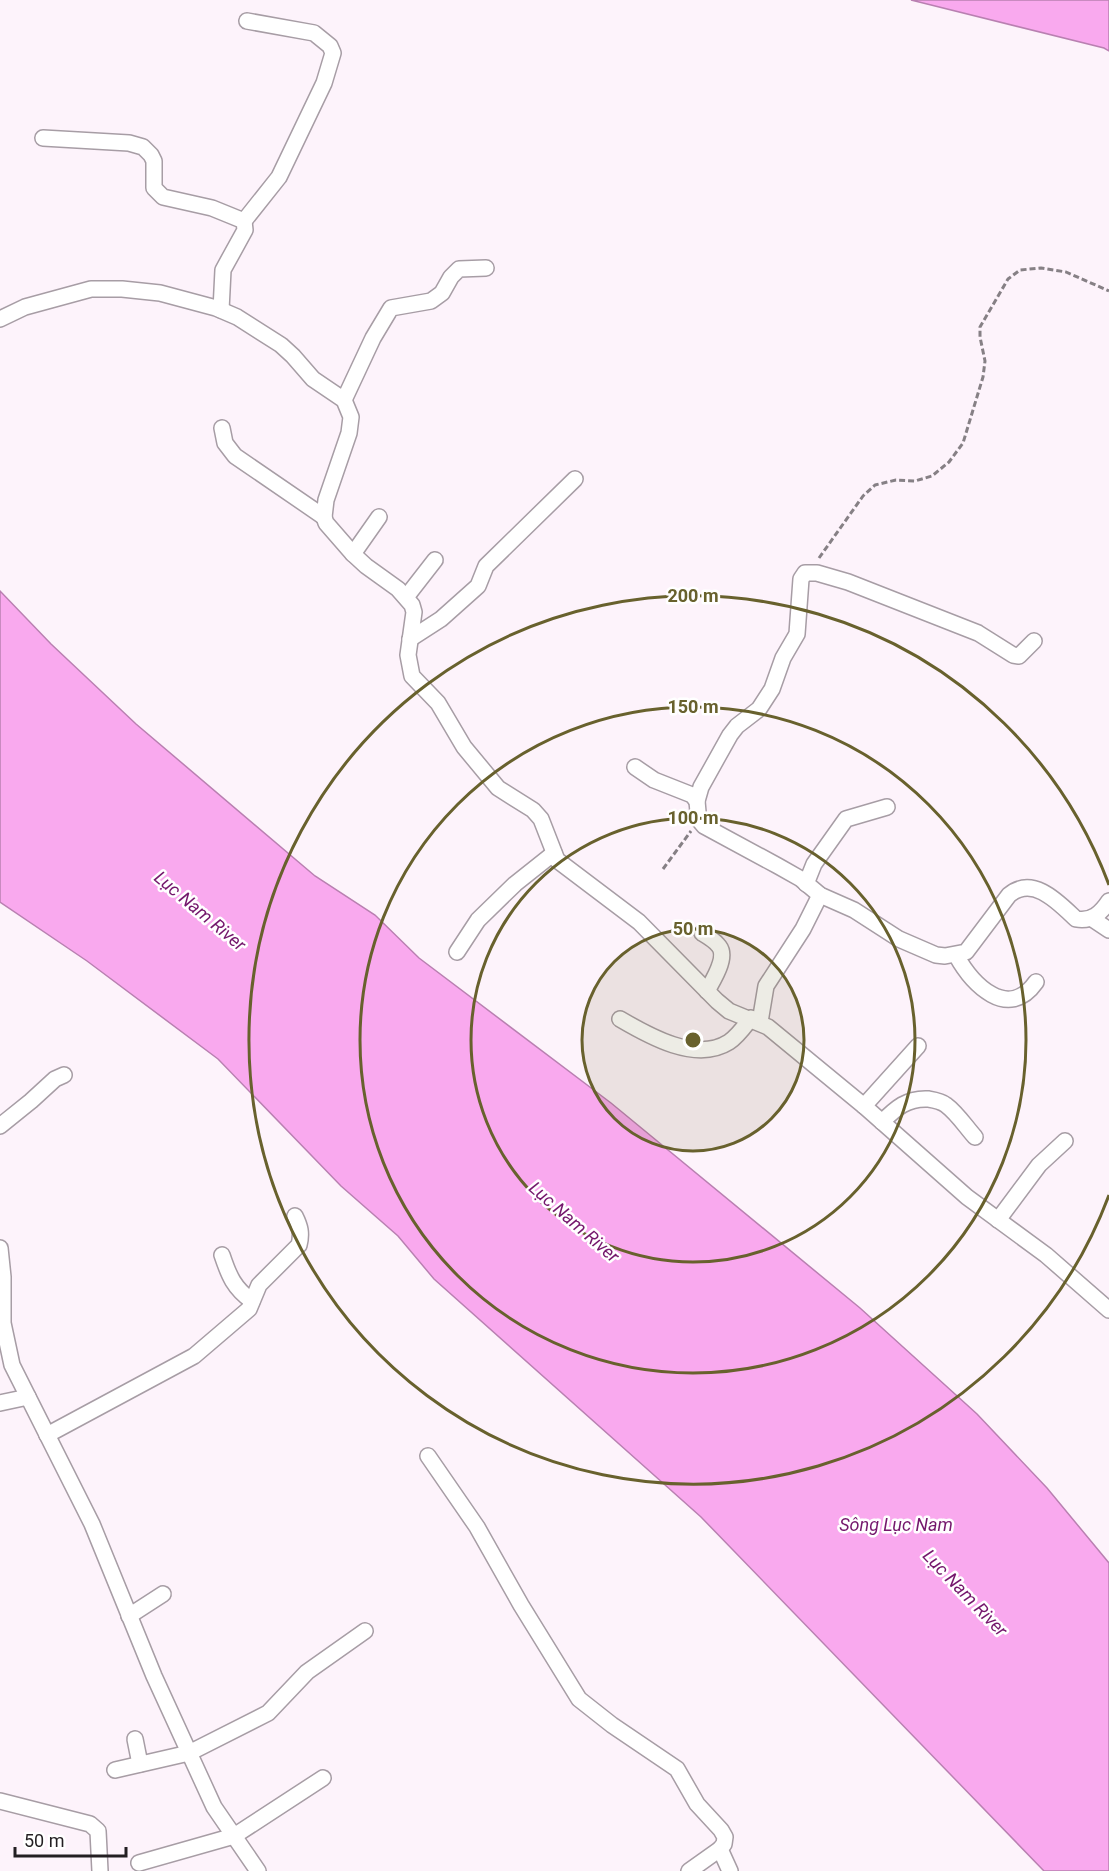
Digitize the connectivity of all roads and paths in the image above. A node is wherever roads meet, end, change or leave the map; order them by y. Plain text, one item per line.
1 (248, 21) dead end
2 (43, 138) dead end
3 (244, 221) junction
4 (486, 268) dead end
5 (1109, 291) edge
6 (221, 310) junction
7 (0, 319) edge
8 (344, 400) junction
9 (222, 428) dead end
10 (575, 479) dead end
11 (324, 517) junction
12 (379, 517) dead end
13 (353, 554) junction
14 (435, 560) dead end
15 (809, 572) junction
16 (406, 596) junction
17 (410, 639) junction
18 (1034, 641) dead end
19 (635, 767) dead end
20 (697, 801) junction
21 (887, 807) dead end
22 (699, 820) junction
23 (554, 854) junction
24 (663, 869) dead end
25 (806, 884) junction
26 (820, 896) junction
27 (1109, 901) edge
28 (1091, 918) junction
29 (1109, 930) edge
30 (702, 933) dead end
31 (457, 952) dead end
32 (956, 955) junction
33 (1036, 982) dead end
34 (707, 991) junction
35 (620, 1019) dead end
36 (755, 1020) junction
37 (918, 1046) dead end
38 (64, 1075) dead end
39 (864, 1106) junction
40 (882, 1122) junction
41 (0, 1126) edge
42 (975, 1137) dead end
43 (1065, 1141) dead end
44 (295, 1216) dead end
45 (998, 1220) junction
46 (0, 1248) edge
47 (222, 1255) dead end
48 (1, 1293) edge
49 (252, 1301) junction
50 (1109, 1310) edge
51 (6, 1367) edge
52 (28, 1397) junction
53 (0, 1403) edge
54 (47, 1435) junction
55 (428, 1456) dead end
56 (163, 1594) dead end
57 (129, 1616) junction
58 (365, 1631) dead end
59 (135, 1739) dead end
60 (189, 1753) junction
61 (140, 1764) junction
62 (115, 1770) dead end
63 (323, 1778) dead end
64 (0, 1801) edge
65 (234, 1836) junction
66 (720, 1849) junction
67 (139, 1863) dead end
68 (100, 1871) edge
69 (258, 1871) edge
70 (689, 1871) edge
71 (730, 1871) edge

1 - 3 street
2 - 3 street
3 - 6 street
4 - 8 street
5 - 15 path
6 - 7 street
6 - 8 street
8 - 11 street
9 - 11 street
10 - 17 street
11 - 13 street
12 - 13 street
13 - 16 street
14 - 16 street
15 - 18 street
15 - 20 street
16 - 17 street
17 - 23 street
19 - 20 street
20 - 22 street
21 - 25 street
22 - 24 path
22 - 25 street
23 - 31 street
23 - 34 street
25 - 26 street
26 - 32 street
26 - 36 street
27 - 28 street
28 - 29 street
28 - 32 street
30 - 34 street
32 - 33 street
34 - 36 street
35 - 36 street
36 - 39 street
37 - 39 street
38 - 41 street
39 - 40 street
40 - 42 street
40 - 45 street
43 - 45 street
44 - 49 street
45 - 50 street
46 - 48 street
47 - 49 street
48 - 51 street
49 - 54 street
51 - 52 street
52 - 53 street
52 - 54 street
54 - 57 street
55 - 66 street
56 - 57 street
57 - 60 street
58 - 60 street
59 - 61 street
60 - 61 street
60 - 65 street
61 - 62 street
63 - 65 street
64 - 68 street
65 - 67 street
65 - 69 street
66 - 70 street
66 - 71 street

